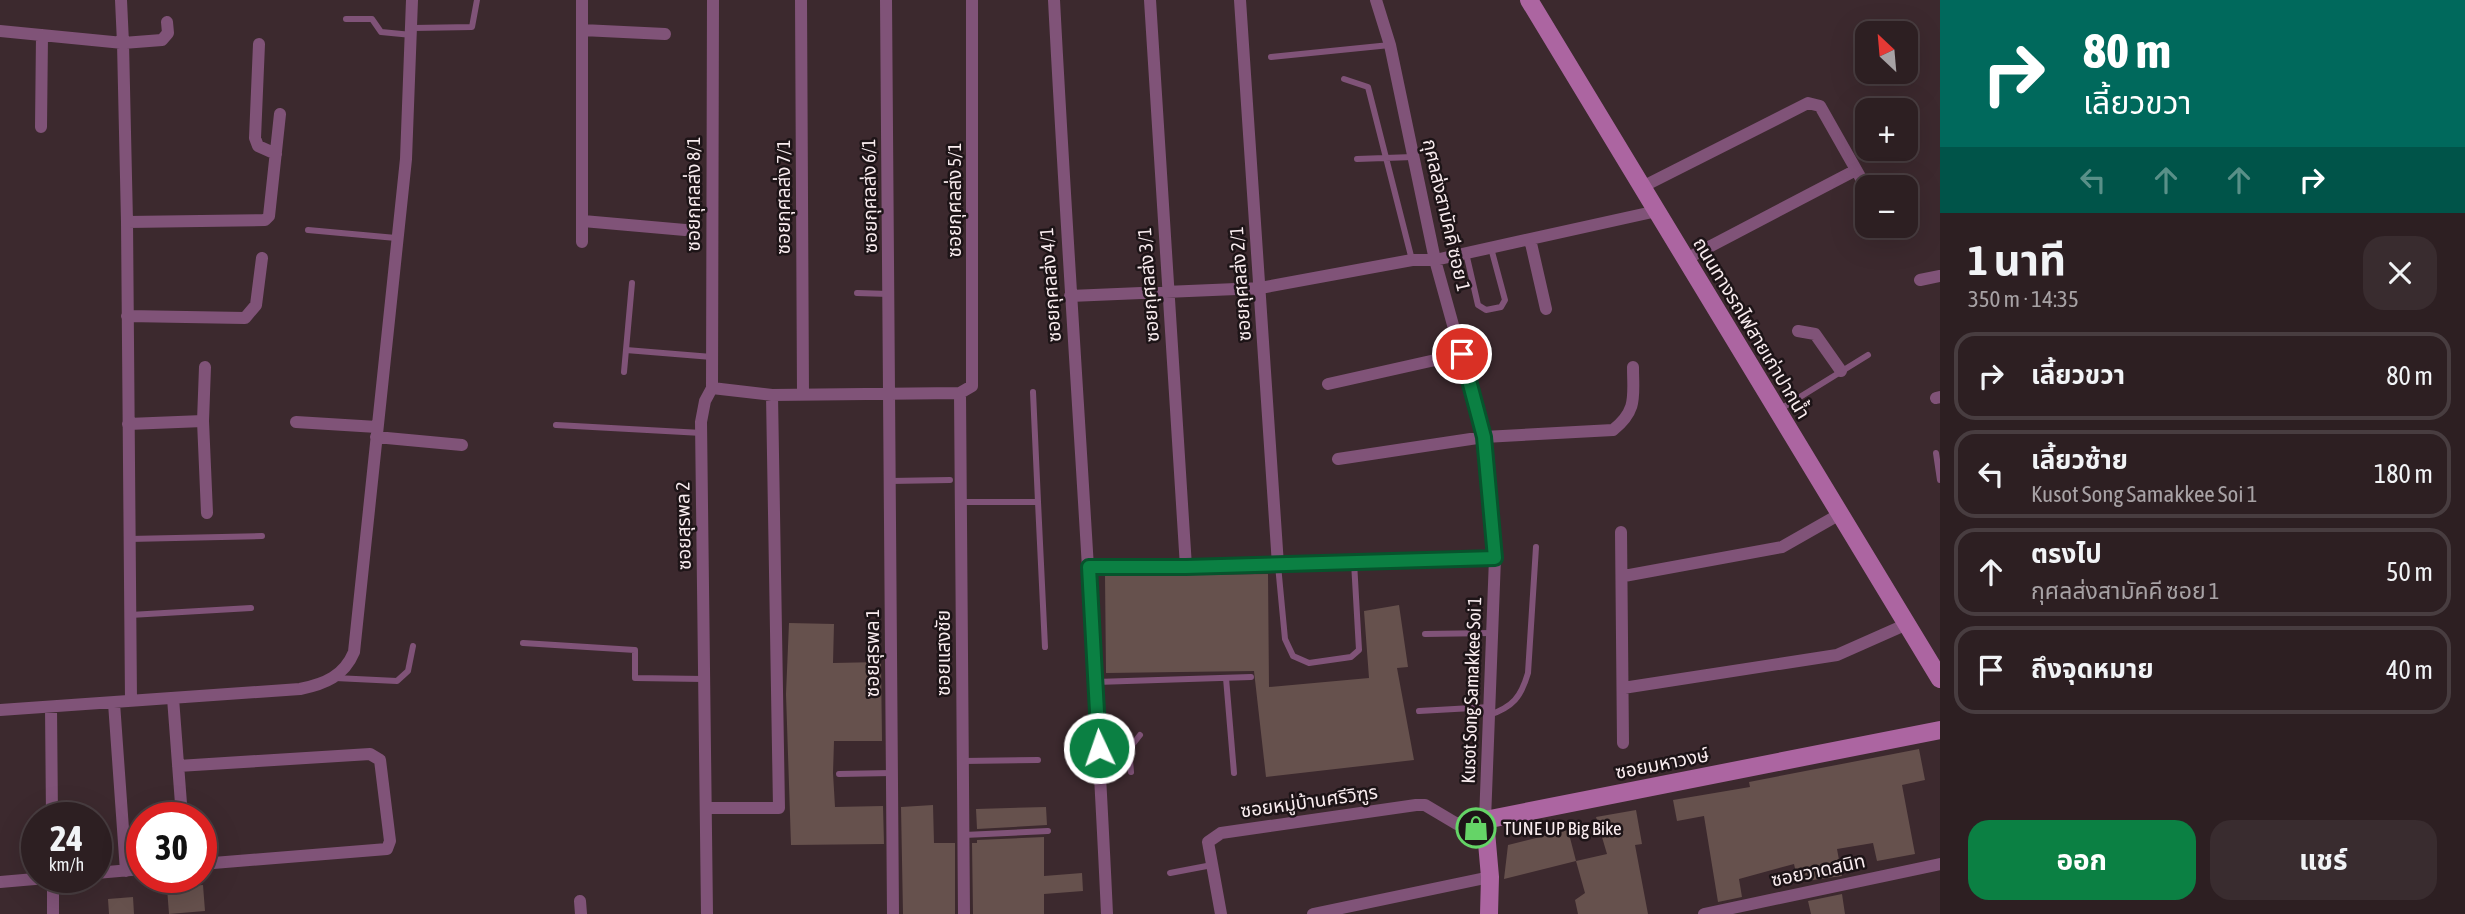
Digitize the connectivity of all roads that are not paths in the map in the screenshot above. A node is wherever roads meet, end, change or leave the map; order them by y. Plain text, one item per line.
1 (121, 0) edge
2 (412, 0) edge
3 (477, 0) edge
4 (582, 0) edge
5 (713, 0) edge
6 (801, 0) edge
7 (886, 0) edge
8 (972, 0) edge
9 (1054, 0) edge
10 (1150, 0) edge
11 (1240, 0) edge
12 (1376, 0) edge
13 (1529, 0) edge
14 (345, 19) dead end
15 (167, 22) dead end
16 (582, 30) junction
17 (0, 31) edge
18 (412, 31) junction
19 (665, 34) dead end
20 (42, 35) junction
21 (123, 43) junction
22 (259, 44) dead end
23 (1390, 45) junction
24 (1271, 57) dead end
25 (1344, 79) dead end
26 (280, 114) dead end
27 (41, 127) dead end
28 (276, 154) junction
29 (1413, 157) junction
30 (1385, 158) junction
31 (1357, 159) dead end
32 (1856, 170) junction
33 (1859, 175) edge
34 (1642, 187) junction
35 (1657, 211) junction
36 (583, 221) junction
37 (128, 222) junction
38 (308, 230) dead end
39 (685, 230) dead end
40 (396, 238) junction
41 (1530, 239) junction
42 (582, 242) dead end
43 (1492, 248) junction
44 (1466, 253) junction
45 (262, 258) dead end
46 (1686, 259) junction
47 (1412, 260) junction
48 (1435, 260) junction
49 (1940, 276) edge
50 (1920, 280) dead end
51 (632, 283) dead end
52 (1260, 288) junction
53 (857, 293) dead end
54 (889, 293) junction
55 (1167, 293) junction
56 (1070, 296) junction
57 (1546, 309) dead end
58 (127, 316) junction
59 (1798, 331) dead end
60 (626, 350) junction
61 (1462, 354) junction
62 (1868, 355) dead end
63 (712, 357) junction
64 (205, 367) dead end
65 (1633, 367) dead end
66 (624, 372) dead end
67 (1841, 372) junction
68 (1328, 384) dead end
69 (712, 388) junction
70 (890, 391) junction
71 (1033, 392) dead end
72 (960, 393) junction
73 (803, 394) junction
74 (772, 395) junction
75 (1778, 411) junction
76 (203, 422) junction
77 (296, 422) dead end
78 (128, 424) junction
79 (556, 425) dead end
80 (376, 432) junction
81 (702, 433) junction
82 (1484, 437) junction
83 (462, 445) dead end
84 (1936, 453) dead end
85 (1338, 459) dead end
86 (950, 480) dead end
87 (1940, 480) edge
88 (890, 481) junction
89 (961, 502) junction
90 (1038, 502) junction
91 (207, 513) dead end
92 (1840, 514) junction
93 (1621, 532) dead end
94 (262, 536) dead end
95 (129, 539) junction
96 (1536, 547) dead end
97 (1495, 558) junction
98 (1354, 562) junction
99 (1278, 565) junction
100 (1089, 567) junction
101 (1186, 567) junction
102 (1624, 576) junction
103 (251, 608) dead end
104 (130, 615) junction
105 (1907, 624) junction
106 (1492, 633) junction
107 (1425, 634) dead end
108 (523, 643) dead end
109 (413, 646) dead end
110 (1045, 647) dead end
111 (1251, 677) dead end
112 (334, 678) junction
113 (1226, 678) junction
114 (1940, 678) edge
115 (704, 679) junction
116 (1096, 682) junction
117 (1623, 688) junction
118 (173, 698) junction
119 (131, 701) junction
120 (114, 704) junction
121 (51, 707) junction
122 (0, 710) edge
123 (1419, 711) dead end
124 (1490, 711) junction
125 (1940, 730) edge
126 (1140, 735) dead end
127 (1623, 743) dead end
128 (1099, 748) junction
129 (1129, 749) junction
130 (1038, 760) dead end
131 (963, 761) junction
132 (178, 766) junction
133 (1131, 772) dead end
134 (892, 773) junction
135 (1234, 773) dead end
136 (839, 774) dead end
137 (52, 802) edge
138 (182, 802) edge
139 (706, 808) junction
140 (1485, 820) junction
141 (1048, 831) dead end
142 (964, 835) junction
143 (217, 863) edge
144 (1940, 864) edge
145 (1212, 865) junction
146 (126, 871) joint
147 (112, 872) edge
148 (1170, 873) dead end
149 (1490, 877) junction
150 (21, 880) edge
151 (0, 882) edge
152 (54, 893) edge
153 (52, 914) edge
154 (707, 914) edge
155 (893, 914) edge
156 (964, 914) edge
157 (1107, 914) edge
158 (1221, 914) edge
159 (1313, 914) edge
160 (1489, 914) edge
161 (1704, 914) edge

1 - 21 street
2 - 18 street
3 - 18 lane
4 - 16 street
5 - 63 street, ซอยกุศลส่ง 8/1
6 - 73 street, ซอยกุศลส่ง 7/1
7 - 54 street, ซอยกุศลส่ง 6/1
8 - 72 street, ซอยกุศลส่ง 5/1
9 - 56 street, ซอยกุศลส่ง 4/1
10 - 55 street, ซอยกุศลส่ง 3/1
11 - 52 street, ซอยกุศลส่ง 2/1
12 - 23 street, กุศลส่งสามัคคี ซอย 1
13 - 34 main road, ถนนทางรถไฟสายเก่าปากน้ำ
14 - 18 lane
15 - 21 street
16 - 19 street
16 - 36 street
17 - 20 street
18 - 40 street
20 - 21 street
20 - 27 street
21 - 37 street
22 - 28 street
23 - 24 lane
23 - 29 street, กุศลส่งสามัคคี ซอย 1
25 - 30 lane
26 - 28 street
28 - 37 street
29 - 30 lane
29 - 48 street, กุศลส่งสามัคคี ซอย 1
30 - 31 lane
30 - 47 lane
32 - 33 street
32 - 34 street
32 - 46 street
34 - 35 main road, ถนนทางรถไฟสายเก่าปากน้ำ
35 - 41 street
35 - 46 main road, ถนนทางรถไฟสายเก่าปากน้ำ
36 - 39 street
36 - 42 street
37 - 58 street
38 - 40 lane
40 - 80 street
41 - 43 street
41 - 57 street
43 - 44 street
43 - 44 lane
44 - 48 street
45 - 58 street
46 - 75 main road, ถนนทางรถไฟสายเก่าปากน้ำ
47 - 48 street
47 - 52 street
48 - 61 street, กุศลส่งสามัคคี ซอย 1
49 - 50 street
51 - 60 lane
52 - 55 street
52 - 99 street, ซอยกุศลส่ง 2/1
53 - 54 lane
54 - 70 street, ซอยกุศลส่ง 6/1
55 - 56 street
55 - 101 street, ซอยกุศลส่ง 3/1
56 - 100 street, ซอยกุศลส่ง 4/1
58 - 78 street
59 - 67 street
60 - 63 lane
60 - 66 lane
61 - 68 street
61 - 82 street, กุศลส่งสามัคคี ซอย 1
62 - 67 lane
63 - 69 street, ซอยกุศลส่ง 8/1
64 - 76 street
65 - 82 street
67 - 75 lane
69 - 74 street
69 - 81 street, ซอยสุรพล 2
70 - 72 street
70 - 73 street
70 - 88 street, ซอยสุรพล 1
71 - 90 lane
72 - 89 street, ซอยแสงชัย
73 - 74 street
74 - 139 street
75 - 92 main road, ถนนทางรถไฟสายเก่าปากน้ำ
76 - 78 street
76 - 91 street
77 - 80 street
78 - 95 street
79 - 81 lane
80 - 83 street
80 - 112 street
81 - 115 street, ซอยสุรพล 2
82 - 85 street
82 - 97 street, Kusot Song Samakkee Soi 1
84 - 87 lane
86 - 88 lane
88 - 134 street, ซอยสุรพล 1
89 - 90 lane
89 - 131 street, ซอยแสงชัย
90 - 110 lane
92 - 102 street
92 - 105 main road, ถนนทางรถไฟสายเก่าปากน้ำ
93 - 102 street
94 - 95 lane
95 - 104 street
96 - 124 lane
97 - 98 street
97 - 106 street, Kusot Song Samakkee Soi 1
98 - 99 street
98 - 99 lane
99 - 101 street
100 - 101 street
100 - 116 street, ซอยกุศลส่ง 4/1
102 - 117 street
103 - 104 lane
104 - 119 street
105 - 114 main road, ถนนทางรถไฟสายเก่าปากน้ำ
105 - 117 street
106 - 107 lane
106 - 124 street, Kusot Song Samakkee Soi 1
108 - 115 lane
109 - 112 lane
111 - 113 lane
112 - 118 street
113 - 116 lane
113 - 135 lane
115 - 139 street, ซอยสุรพล 2
116 - 128 street, ซอยกุศลส่ง 4/1
117 - 127 street
118 - 119 street
118 - 132 street
119 - 120 street
120 - 121 street
120 - 146 street
121 - 122 street
121 - 137 street
123 - 124 lane
124 - 140 street, Kusot Song Samakkee Soi 1
125 - 140 main road, ซอยมหาวงษ์
126 - 129 lane
128 - 129 lane
128 - 157 street, ซอยกุศลส่ง 4/1
129 - 133 lane
130 - 131 lane
131 - 142 street, ซอยแสงชัย
132 - 138 street
132 - 143 street
134 - 136 lane
134 - 155 street, ซอยสุรพล 1
139 - 154 street, ซอยสุรพล 2
140 - 145 street, ซอยหมู่บ้านศรีวิฑูร
140 - 149 main road
141 - 142 lane
142 - 156 street, ซอยแสงชัย
144 - 161 street, ซอยวาดสนิท
145 - 148 lane
145 - 158 street, ซอยหมู่บ้านศรีวิฑูร
146 - 147 street
149 - 159 street
149 - 160 main road
150 - 151 street
152 - 153 street

